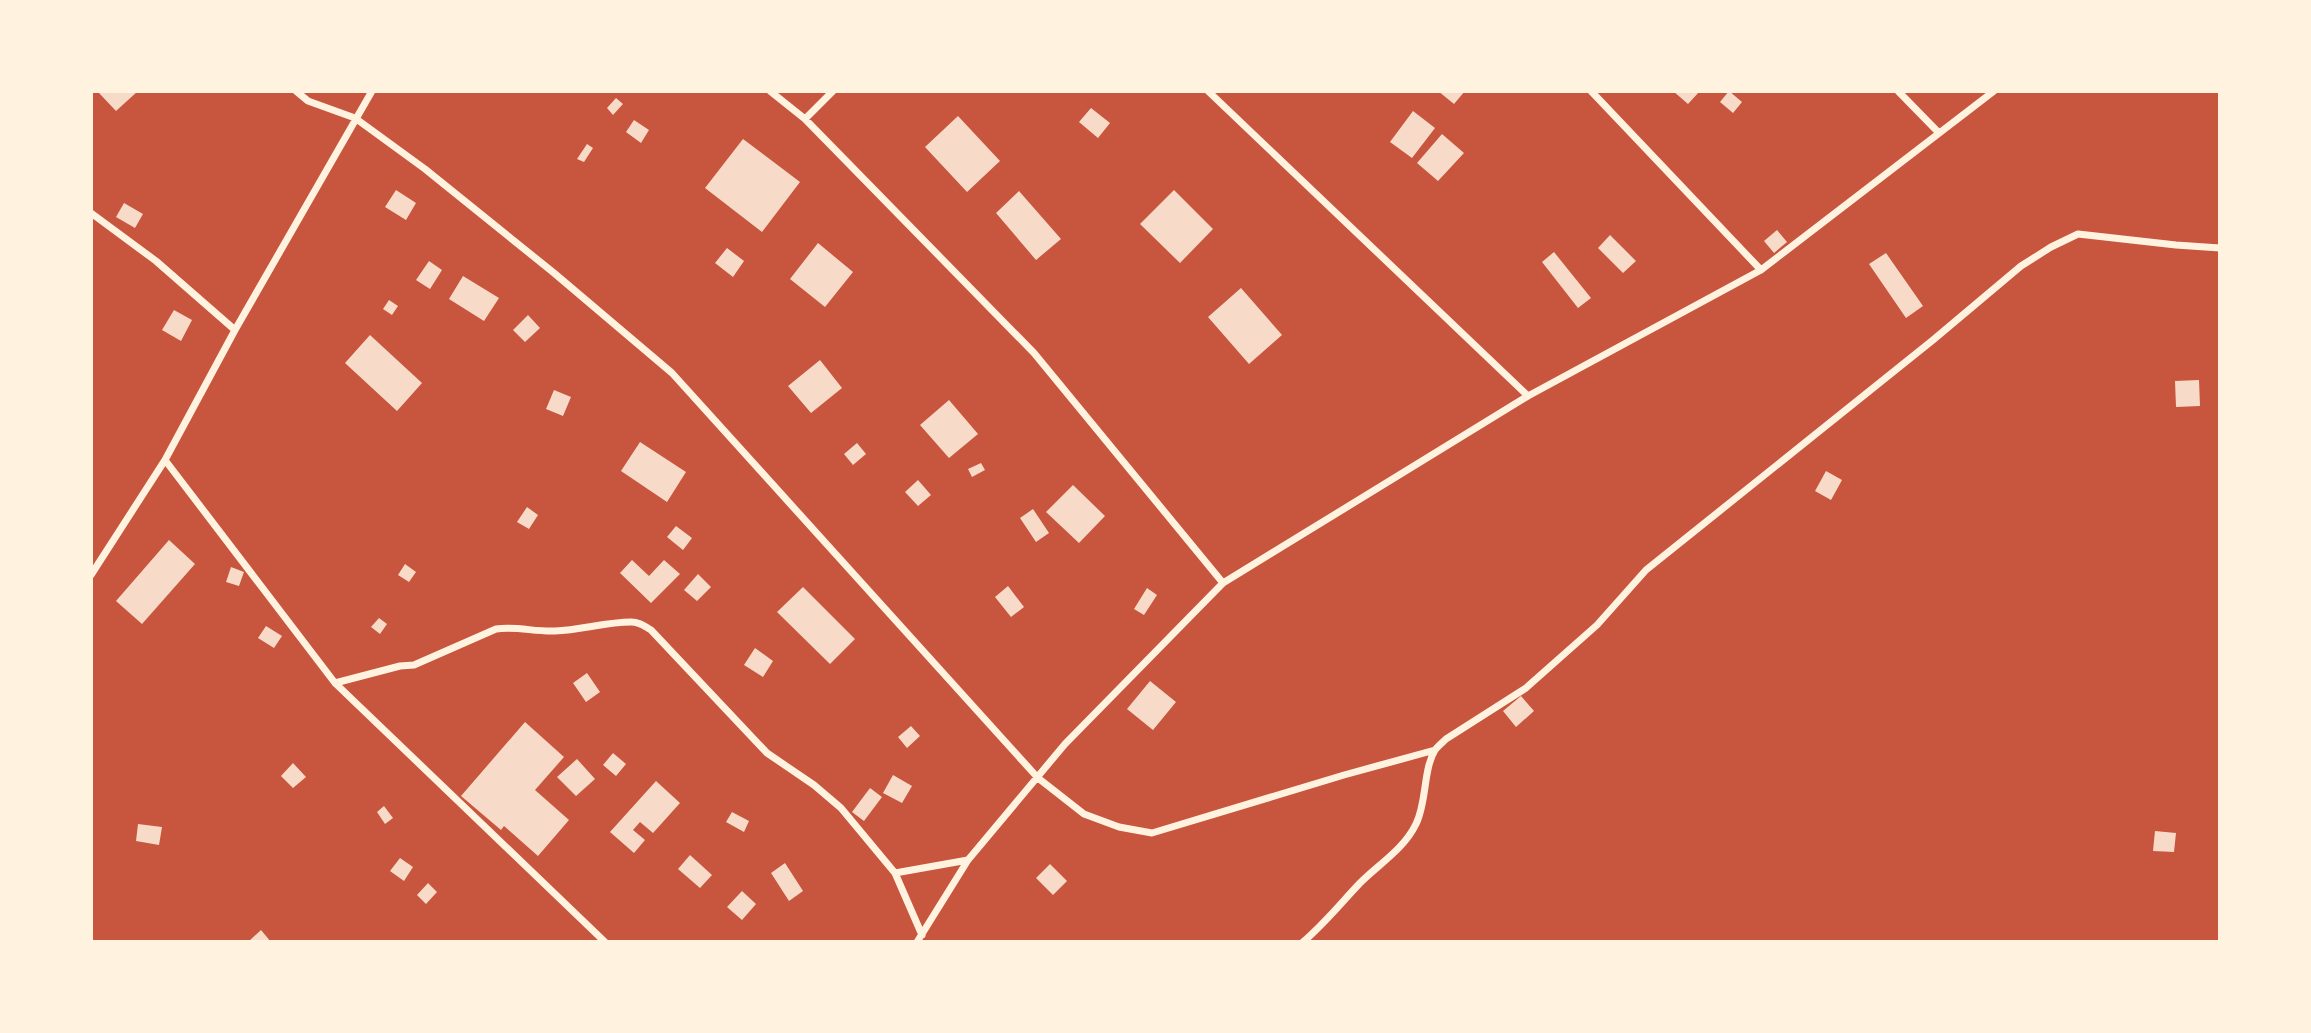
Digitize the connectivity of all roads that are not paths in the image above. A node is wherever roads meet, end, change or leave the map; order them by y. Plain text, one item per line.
1 (296, 91) edge
2 (372, 91) edge
3 (770, 91) edge
4 (833, 91) edge
5 (1208, 91) edge
6 (1591, 91) edge
7 (1898, 91) edge
8 (1994, 91) edge
9 (355, 118) junction
10 (805, 119) junction
11 (1939, 133) junction
12 (91, 213) edge
13 (2220, 248) edge
14 (1761, 271) junction
15 (235, 330) junction
16 (1528, 397) junction
17 (165, 460) junction
18 (91, 575) edge
19 (1223, 583) junction
20 (335, 683) junction
21 (1435, 750) junction
22 (1038, 779) junction
23 (968, 860) junction
24 (895, 873) junction
25 (922, 935) junction
26 (605, 942) edge
27 (917, 942) edge
28 (1303, 942) edge

1 - 9 street
2 - 9 street
3 - 10 street
4 - 10 street
5 - 16 street
6 - 14 street
7 - 11 street
8 - 11 street
9 - 15 street
9 - 22 street
10 - 19 street
11 - 14 street
12 - 15 street
13 - 21 street
14 - 16 street
15 - 17 street
16 - 19 street
17 - 18 street
17 - 20 street
19 - 22 street
20 - 24 street
20 - 26 street
21 - 22 street
21 - 28 street
22 - 23 street
23 - 24 street
23 - 25 street
24 - 25 street
25 - 27 street

